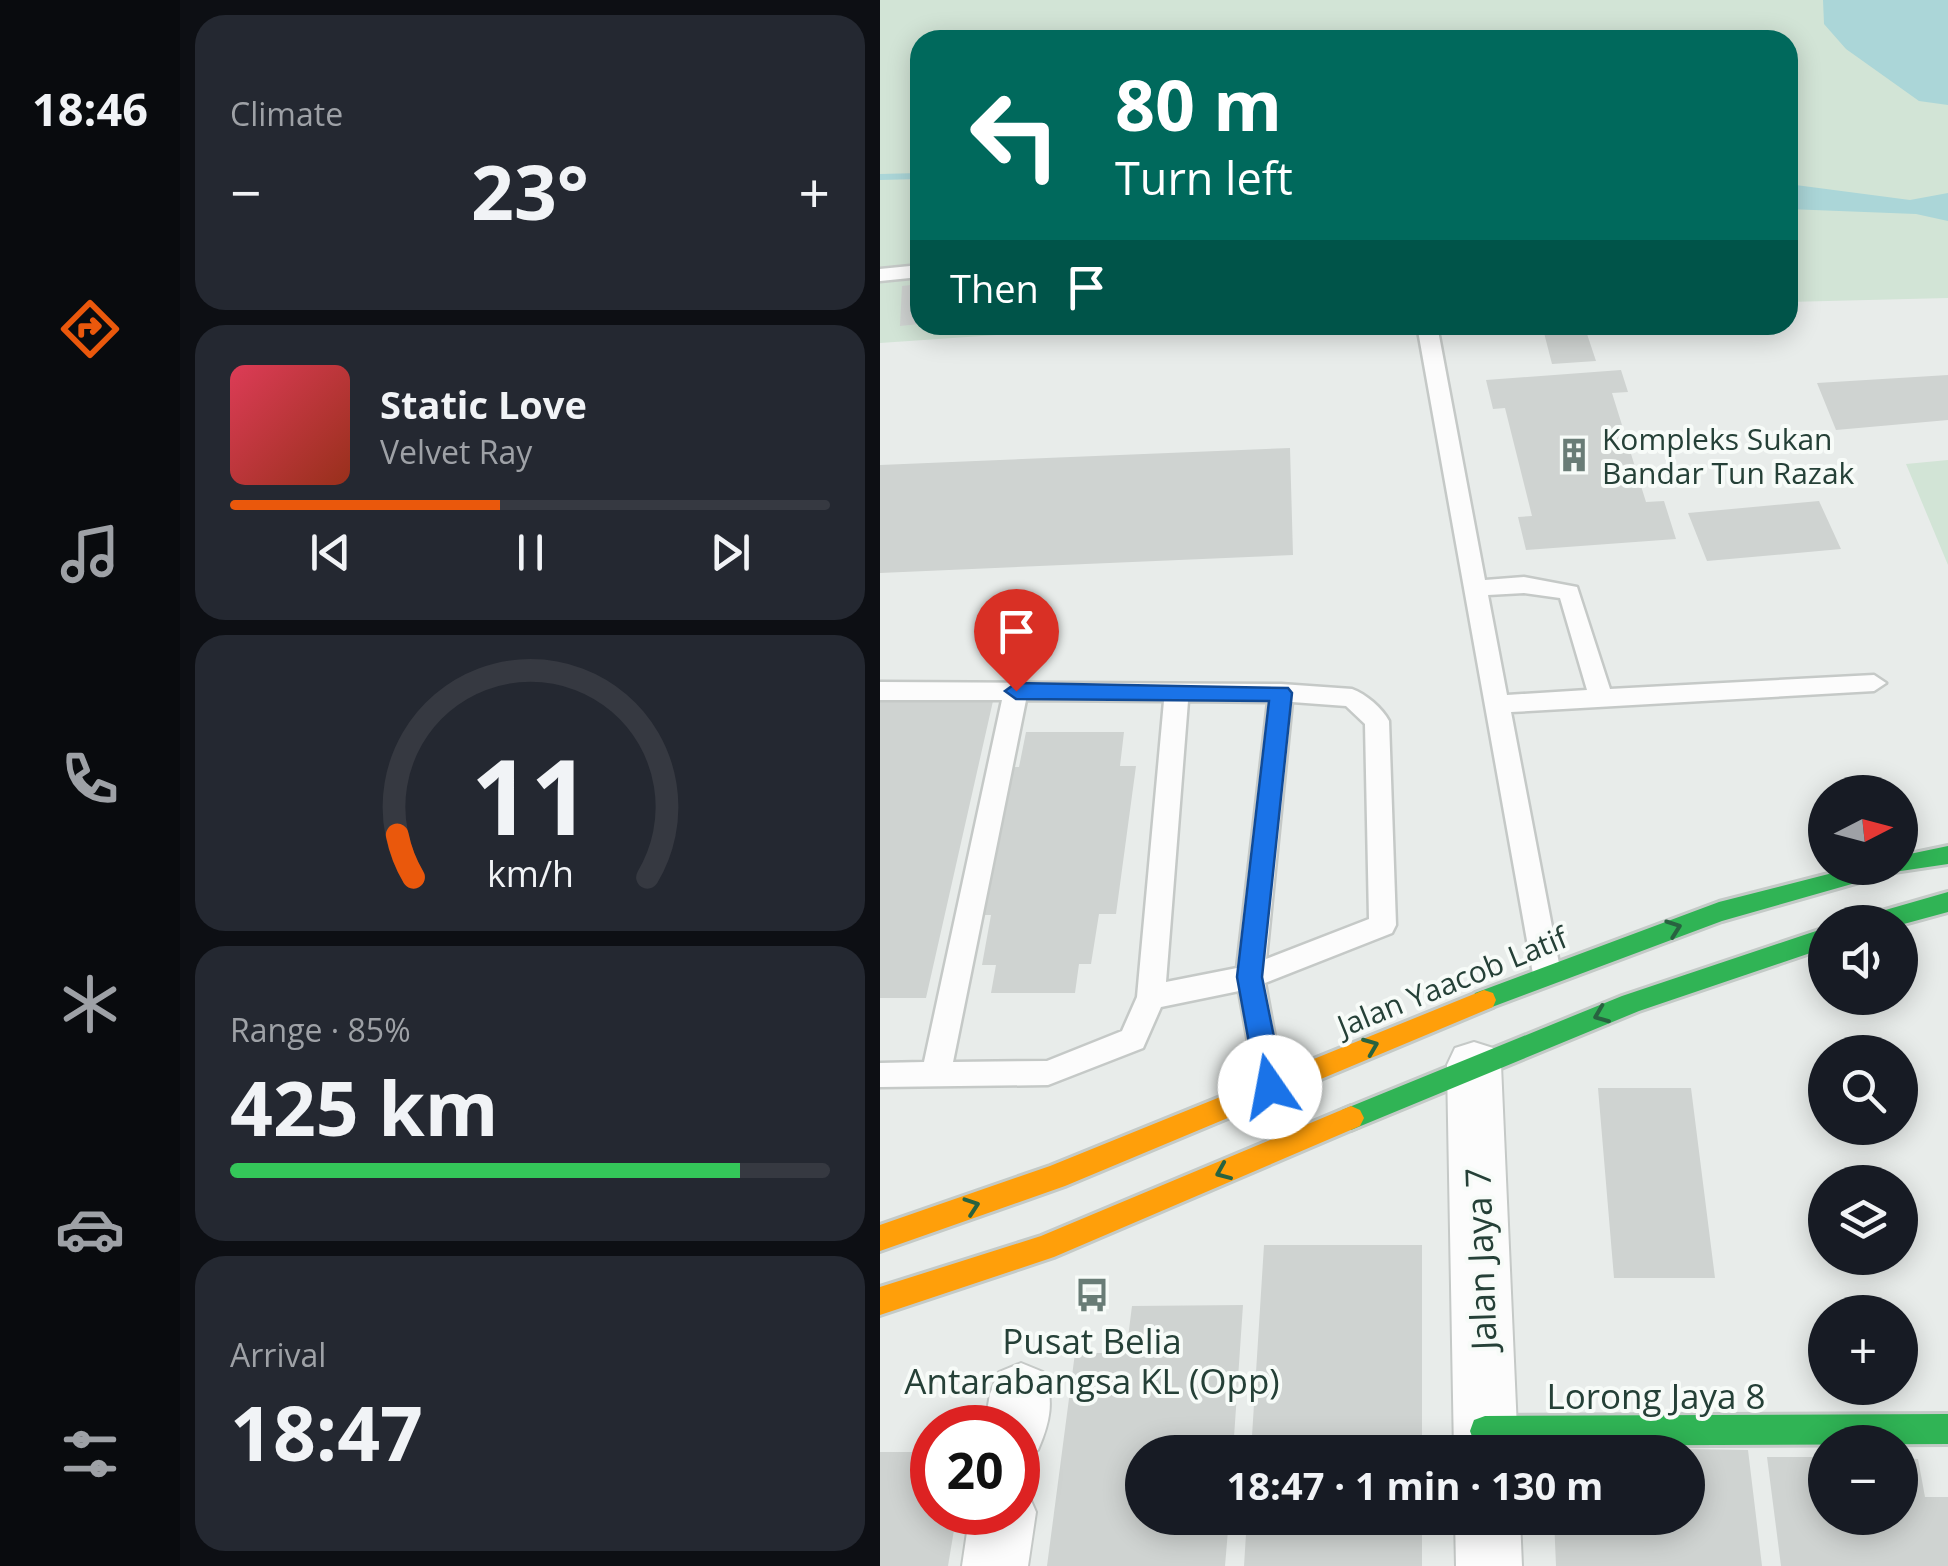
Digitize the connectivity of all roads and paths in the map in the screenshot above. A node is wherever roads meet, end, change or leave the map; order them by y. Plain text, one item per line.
1 (910, 273) edge
2 (880, 275) edge
3 (1430, 335) edge
4 (1474, 588) junction
5 (1874, 683) dead end
6 (880, 691) edge
7 (1016, 691) junction
8 (1281, 693) junction
9 (1177, 694) junction
10 (1601, 698) junction
11 (1495, 704) junction
12 (1948, 855) edge
13 (1918, 861) edge
14 (1821, 885) edge
15 (1948, 902) edge
16 (1918, 910) edge
17 (1808, 943) edge
18 (1547, 974) junction
19 (1250, 977) junction
20 (1151, 997) junction
21 (1474, 1065) junction
22 (936, 1074) junction
23 (880, 1075) edge
24 (1270, 1087) junction
25 (880, 1238) edge
26 (880, 1301) edge
27 (1948, 1429) edge
28 (1485, 1435) edge
29 (1705, 1436) edge
30 (1000, 1535) edge
31 (1488, 1535) edge
32 (995, 1566) edge
33 (1489, 1566) edge

1 - 2 lane
3 - 4 lane
4 - 10 lane
4 - 11 lane
5 - 10 lane
6 - 7 lane
7 - 9 lane
7 - 22 lane
8 - 9 lane
8 - 19 lane
8 - 19 lane
9 - 20 lane
10 - 11 lane
11 - 18 lane
12 - 13 street
18 -> 14 street, Jalan Yaacob Latif
15 - 16 street
17 -> 21 street
24 -> 18 street, Jalan Yaacob Latif
19 - 20 lane
19 - 24 lane
20 - 22 lane
21 -> 26 street
21 - 28 street, Jalan Jaya 7
22 - 23 lane
25 -> 24 street, Jalan Yaacob Latif
27 - 29 street, Lorong Jaya 8
30 - 32 street
31 - 33 street

